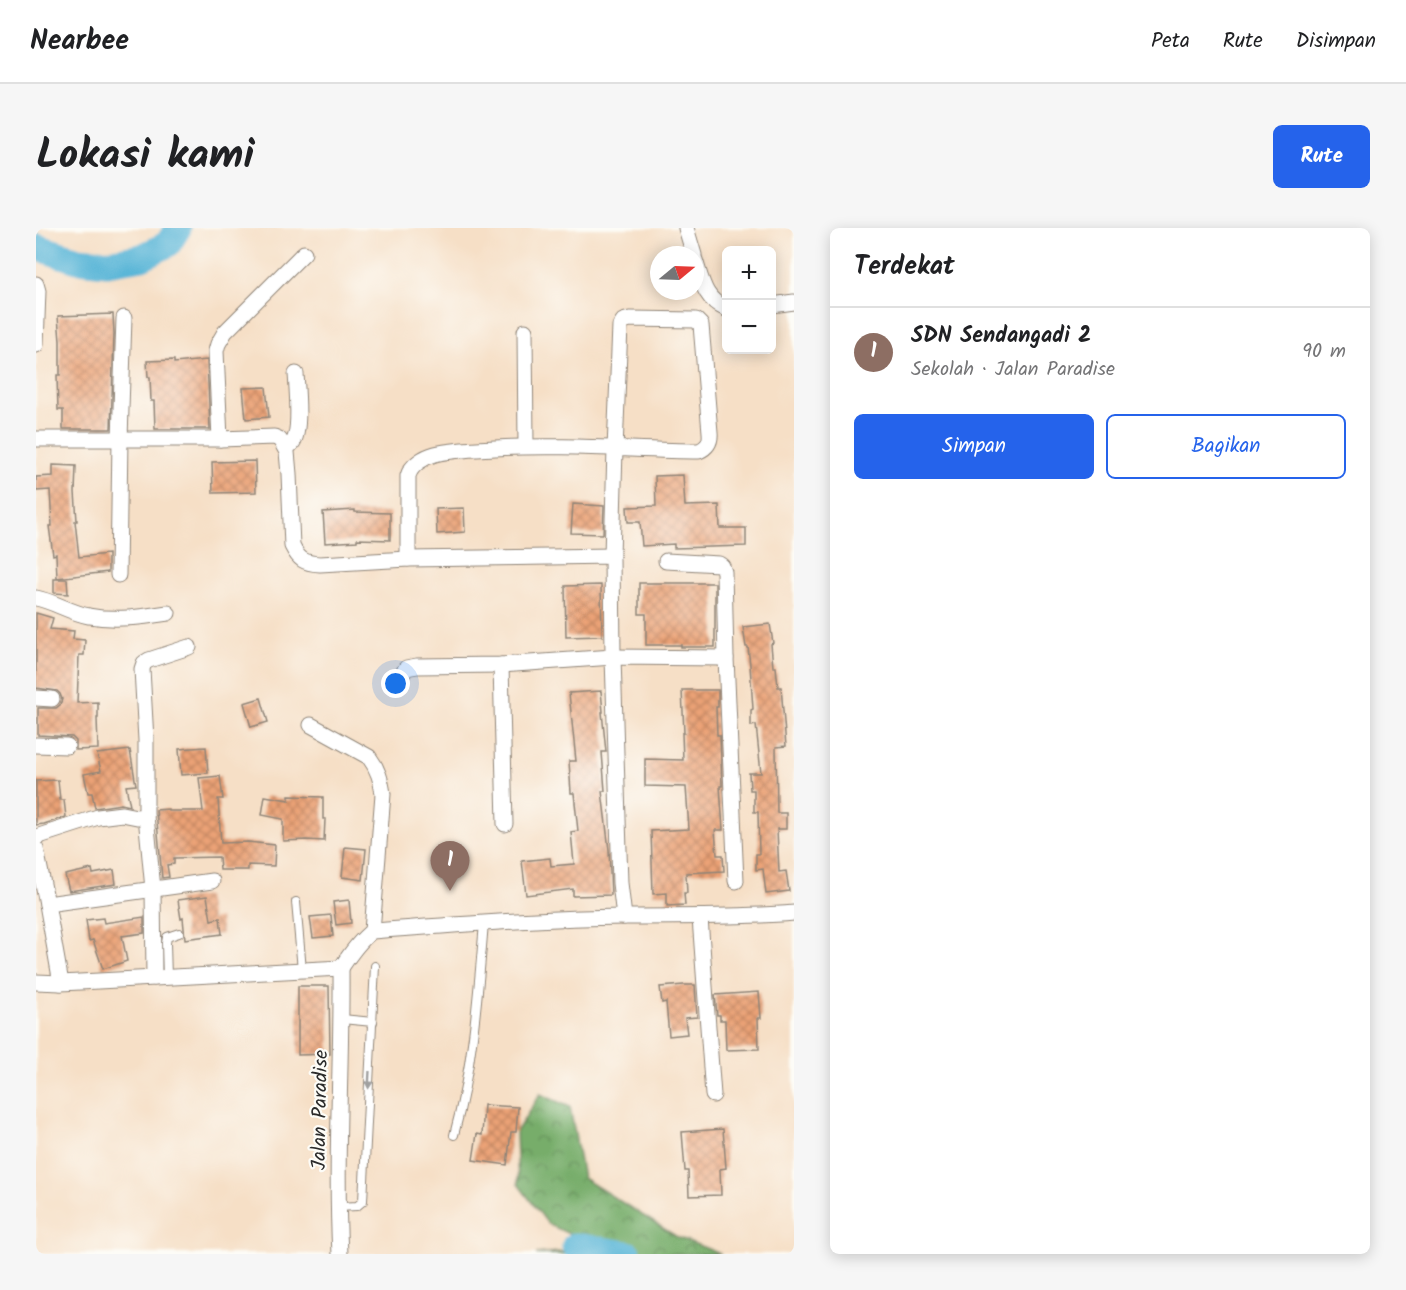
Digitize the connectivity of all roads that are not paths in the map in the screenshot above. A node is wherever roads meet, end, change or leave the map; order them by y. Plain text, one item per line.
1 (686, 228) edge
2 (691, 246) edge
3 (304, 253) dead end
4 (36, 284) edge
5 (704, 288) edge
6 (794, 302) edge
7 (776, 304) edge
8 (722, 307) edge
9 (124, 318) dead end
10 (525, 331) dead end
11 (36, 345) edge
12 (296, 374) dead end
13 (36, 439) edge
14 (120, 439) junction
15 (220, 439) junction
16 (526, 446) junction
17 (286, 448) junction
18 (615, 449) junction
19 (612, 556) junction
20 (408, 559) junction
21 (666, 561) dead end
22 (118, 575) dead end
23 (36, 598) edge
24 (168, 613) dead end
25 (189, 647) dead end
26 (613, 657) junction
27 (726, 658) junction
28 (501, 665) junction
29 (401, 684) dead end
30 (36, 698) edge
31 (52, 699) dead end
32 (311, 725) dead end
33 (36, 745) edge
34 (67, 746) dead end
35 (146, 816) junction
36 (505, 824) dead end
37 (36, 837) edge
38 (36, 849) edge
39 (212, 881) dead end
40 (736, 881) dead end
41 (153, 889) junction
42 (296, 902) dead end
43 (48, 904) junction
44 (794, 913) edge
45 (624, 917) junction
46 (700, 918) junction
47 (484, 923) junction
48 (372, 931) junction
49 (179, 933) dead end
50 (375, 966) dead end
51 (341, 968) junction
52 (302, 970) junction
53 (160, 978) junction
54 (36, 982) edge
55 (61, 984) junction
56 (342, 1018) junction
57 (373, 1022) junction
58 (713, 1095) dead end
59 (454, 1135) dead end
60 (338, 1207) junction
61 (340, 1254) edge

1 - 2 street
3 - 15 street
4 - 11 street
5 - 8 street
6 - 7 street
9 - 14 street
10 - 16 street
12 - 17 street
13 - 14 street
14 - 15 street
14 - 22 street
15 - 17 street
16 - 18 street
16 - 20 street
17 - 20 street
18 - 18 street
18 - 19 street
19 - 20 street
19 - 26 street
21 - 27 street
23 - 24 street
25 - 35 street
26 - 27 street
26 - 28 street
26 - 45 street
27 - 40 street
28 - 29 street
28 - 36 street
30 - 31 street
32 - 48 street
33 - 34 street
35 - 37 street
35 - 41 street
38 - 43 street
39 - 41 street
41 - 43 street
41 - 53 street
42 - 52 lane
43 - 55 street
44 - 46 street
45 - 46 street
45 - 47 street
46 - 58 street
47 - 48 street
47 - 59 lane
48 - 51 street
49 - 53 lane
50 - 57 lane
51 - 52 street
51 - 56 street, Jalan Paradise
52 - 53 street
53 - 55 street
54 - 55 street
56 - 57 lane
56 - 60 street, Jalan Paradise
57 -> 60 lane
60 - 61 street, Jalan Paradise

